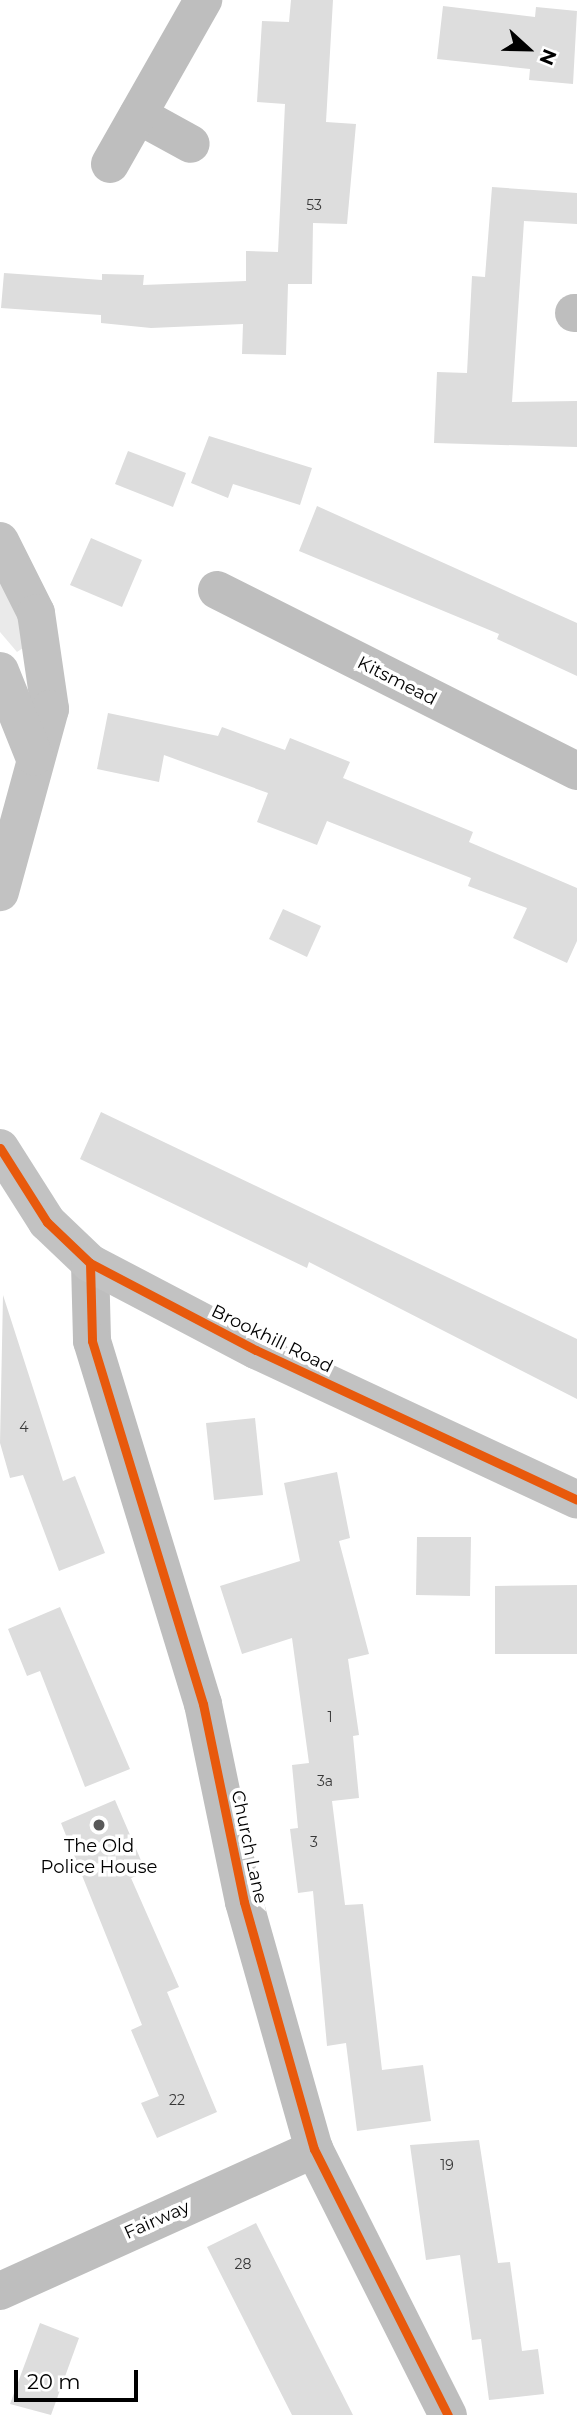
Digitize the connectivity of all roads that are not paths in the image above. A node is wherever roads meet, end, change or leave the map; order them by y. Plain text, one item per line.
1 (203, 0) edge
2 (138, 115) junction
3 (191, 144) dead end
4 (110, 164) dead end
5 (0, 541) edge
6 (218, 590) dead end
7 (0, 671) edge
8 (34, 756) junction
9 (577, 771) edge
10 (0, 892) edge
11 (3, 1164) edge
12 (90, 1263) junction
13 (577, 1500) edge
14 (314, 2149) junction
15 (0, 2291) edge
16 (448, 2415) edge

1 - 2 street
2 - 3 street
2 - 4 street
5 - 8 street
6 - 9 street, Kitsmead
7 - 8 street
8 - 10 street
11 - 12 street, Brookhill Road
12 - 13 street, Brookhill Road
12 - 14 street, Church Lane
14 - 15 street, Fairway
14 - 16 street, Church Lane

